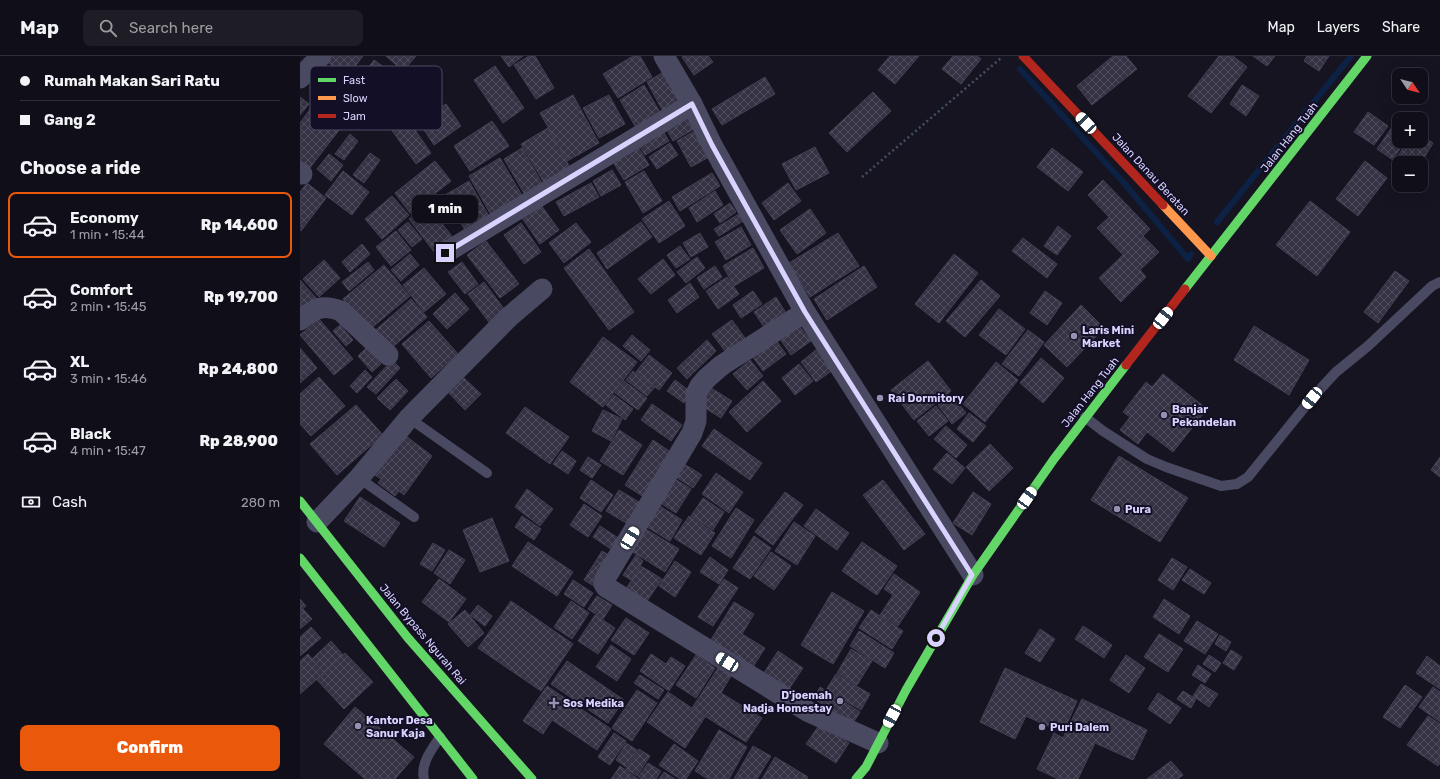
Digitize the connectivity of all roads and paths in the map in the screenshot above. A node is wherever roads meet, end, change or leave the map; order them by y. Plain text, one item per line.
1 (321, 56) edge
2 (664, 56) edge
3 (1003, 56) edge
4 (1023, 56) edge
5 (1367, 56) edge
6 (311, 66) edge
7 (310, 68) edge
8 (300, 78) edge
9 (692, 104) junction
10 (862, 177) dead end
11 (445, 253) dead end
12 (1211, 256) junction
13 (1440, 282) edge
14 (542, 289) dead end
15 (805, 312) junction
16 (300, 320) edge
17 (388, 355) dead end
18 (1085, 417) junction
19 (408, 418) junction
20 (487, 473) dead end
21 (359, 478) junction
22 (300, 501) edge
23 (414, 517) dead end
24 (317, 522) junction
25 (300, 558) edge
26 (972, 575) junction
27 (440, 736) junction
28 (878, 743) junction
29 (866, 767) junction
30 (424, 779) edge
31 (473, 779) edge
32 (532, 779) edge
33 (856, 779) edge
34 (866, 779) edge

1 - 6 street
2 - 9 street
3 - 10 path
4 - 12 main road, Jalan Danau Beratan
5 - 12 main road, Jalan Hang Tuah
7 - 8 street
9 - 11 street
9 - 15 street
12 - 18 main road, Jalan Hang Tuah
13 - 18 lane
14 - 19 street
15 - 26 street
15 - 28 street
16 - 17 street
18 - 26 main road, Jalan Hang Tuah
19 - 20 lane
19 - 21 street
21 - 23 lane
21 - 24 street
22 - 24 main road, Jalan Bypass Ngurah Rai
24 - 32 main road, Jalan Bypass Ngurah Rai
25 - 27 main road
26 - 28 main road, Jalan Hang Tuah
27 - 30 lane
27 - 31 main road
28 - 29 main road, Jalan Hang Tuah
29 - 33 main road, Jalan Hang Tuah
29 - 34 main road, Jalan Hang Tuah

